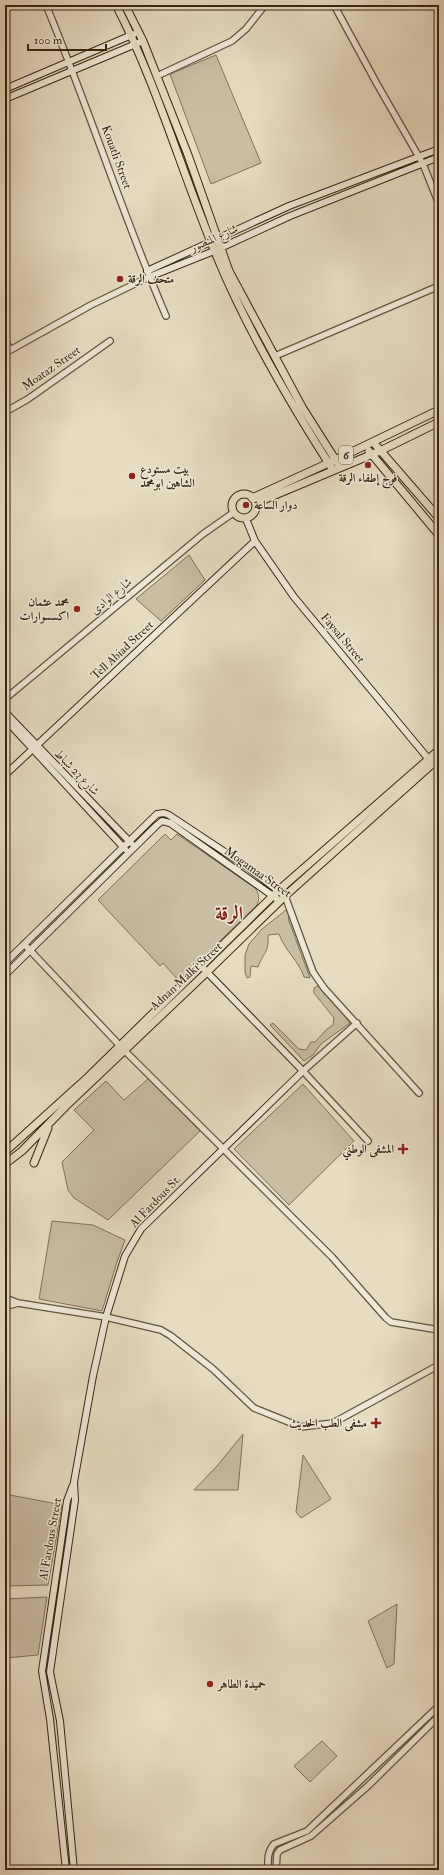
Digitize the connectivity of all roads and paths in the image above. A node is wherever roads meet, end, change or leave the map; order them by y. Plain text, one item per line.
1 (46, 5) edge
2 (116, 5) edge
3 (125, 5) edge
4 (265, 5) edge
5 (334, 5) edge
6 (139, 32) junction
7 (132, 35) junction
8 (143, 41) junction
9 (136, 43) junction
10 (69, 62) junction
11 (73, 70) junction
12 (157, 76) junction
13 (5, 89) edge
14 (5, 98) edge
15 (439, 149) edge
16 (419, 157) junction
17 (439, 158) edge
18 (423, 164) junction
19 (439, 204) edge
20 (214, 240) junction
21 (218, 249) junction
22 (147, 271) junction
23 (149, 277) junction
24 (439, 286) edge
25 (166, 316) dead end
26 (5, 340) edge
27 (110, 341) dead end
28 (8, 352) edge
29 (275, 356) junction
30 (439, 410) edge
31 (5, 412) edge
32 (439, 422) edge
33 (373, 442) junction
34 (365, 446) junction
35 (380, 451) junction
36 (371, 454) junction
37 (334, 465) junction
38 (254, 500) junction
39 (233, 513) junction
40 (439, 518) edge
41 (246, 519) junction
42 (439, 535) edge
43 (255, 541) junction
44 (439, 563) edge
45 (439, 570) edge
46 (5, 699) edge
47 (5, 712) edge
48 (5, 719) edge
49 (35, 747) junction
50 (439, 750) edge
51 (439, 758) edge
52 (430, 762) junction
53 (5, 775) edge
54 (129, 841) junction
55 (123, 847) junction
56 (135, 847) junction
57 (129, 853) junction
58 (274, 896) junction
59 (281, 896) junction
60 (24, 944) junction
61 (30, 950) junction
62 (5, 963) edge
63 (204, 970) junction
64 (5, 974) edge
65 (357, 1023) junction
66 (122, 1048) junction
67 (303, 1071) junction
68 (418, 1093) dead end
69 (51, 1122) junction
70 (368, 1141) dead end
71 (223, 1149) junction
72 (5, 1152) edge
73 (34, 1163) dead end
74 (5, 1164) edge
75 (5, 1298) edge
76 (18, 1303) junction
77 (5, 1304) edge
78 (106, 1317) junction
79 (439, 1330) edge
80 (439, 1365) edge
81 (74, 1482) junction
82 (439, 1706) edge
83 (439, 1716) edge
84 (66, 1870) edge
85 (74, 1870) edge
86 (268, 1870) edge
87 (276, 1870) edge

1 - 10 street, Kouatli Street
2 - 7 main road
3 - 6 main road
4 - 12 street
5 - 16 street
6 - 7 main road
6 - 8 main road
7 - 9 main road
7 - 10 main road
8 - 9 main road
8 - 12 main road
9 - 11 main road
9 - 20 main road
10 - 11 street, Kouatli Street
10 - 13 main road
11 - 14 main road
11 - 22 street, Kouatli Street
12 - 20 main road
15 - 16 main road, شارع المنصور
16 - 18 street
16 - 20 main road, شارع المنصور
17 - 18 main road, شارع المنصور
18 - 19 street
18 - 21 main road, شارع المنصور
20 - 21 main road
20 - 22 main road, شارع المنصور
21 - 23 main road, شارع المنصور
21 - 29 main road
21 - 37 main road
22 - 23 street, Kouatli Street
23 - 25 street, Kouatli Street
23 - 28 street, شارع المنصور
24 - 29 street
26 - 28 street
27 - 31 street, Moataz Street
29 - 37 main road
30 - 33 main road, 6
32 - 35 main road, 6
33 - 34 main road, 6
33 - 35 main road
34 - 36 main road
34 - 37 main road, 6
35 - 36 main road, 6
35 - 40 main road
36 - 37 main road, 6
36 - 42 main road
37 - 38 main road, 6
38 - 39 main road
38 - 41 main road
39 - 41 main road
39 - 46 street, شارع الوادى
41 - 43 main road, Faysal Street
43 - 49 main road, Tell Abiad Street
43 - 52 main road, Faysal Street
44 - 45 main road
47 - 49 main road, شارع 23 شباط
48 - 49 main road, شارع 23 شباط
49 - 53 main road, Tell Abiad Street
49 - 54 main road, شارع 23 شباط
49 - 55 main road, شارع 23 شباط
50 - 52 main road, Adnan Malki Street
51 - 52 main road, Adnan Malki Street
52 - 59 main road, Adnan Malki Street
54 - 55 main road, Mogamaa Street
54 - 56 main road, شارع 23 شباط
54 - 59 main road, Mogamaa Street
55 - 57 main road, شارع 23 شباط
55 - 60 main road, Mogamaa Street
56 - 57 main road, Mogamaa Street
56 - 58 main road, Mogamaa Street
57 - 61 main road, Mogamaa Street
58 - 59 main road, Adnan Malki Street
58 - 63 main road, Adnan Malki Street
59 - 63 main road, Adnan Malki Street
59 - 65 street, Mogamaa Street
60 - 61 street
60 - 62 main road, Mogamaa Street
61 - 64 main road, Mogamaa Street
61 - 66 street
63 - 66 main road, Adnan Malki Street
63 - 67 main road
65 - 67 street
65 - 68 street
66 - 69 main road, Adnan Malki Street
66 - 71 street
66 - 72 main road, Adnan Malki Street
67 - 70 street
67 - 71 main road, Al Fardous St.
69 - 73 main road
69 - 74 main road, Adnan Malki Street
71 - 78 main road, Al Fardous St.
71 - 79 street
75 - 76 street
76 - 77 street
76 - 78 street
78 - 80 street
78 - 81 main road, Al Fardous St.
81 - 84 main road, Al Fardous Street
81 - 85 main road, Al Fardous Street
82 - 86 street
83 - 87 street

